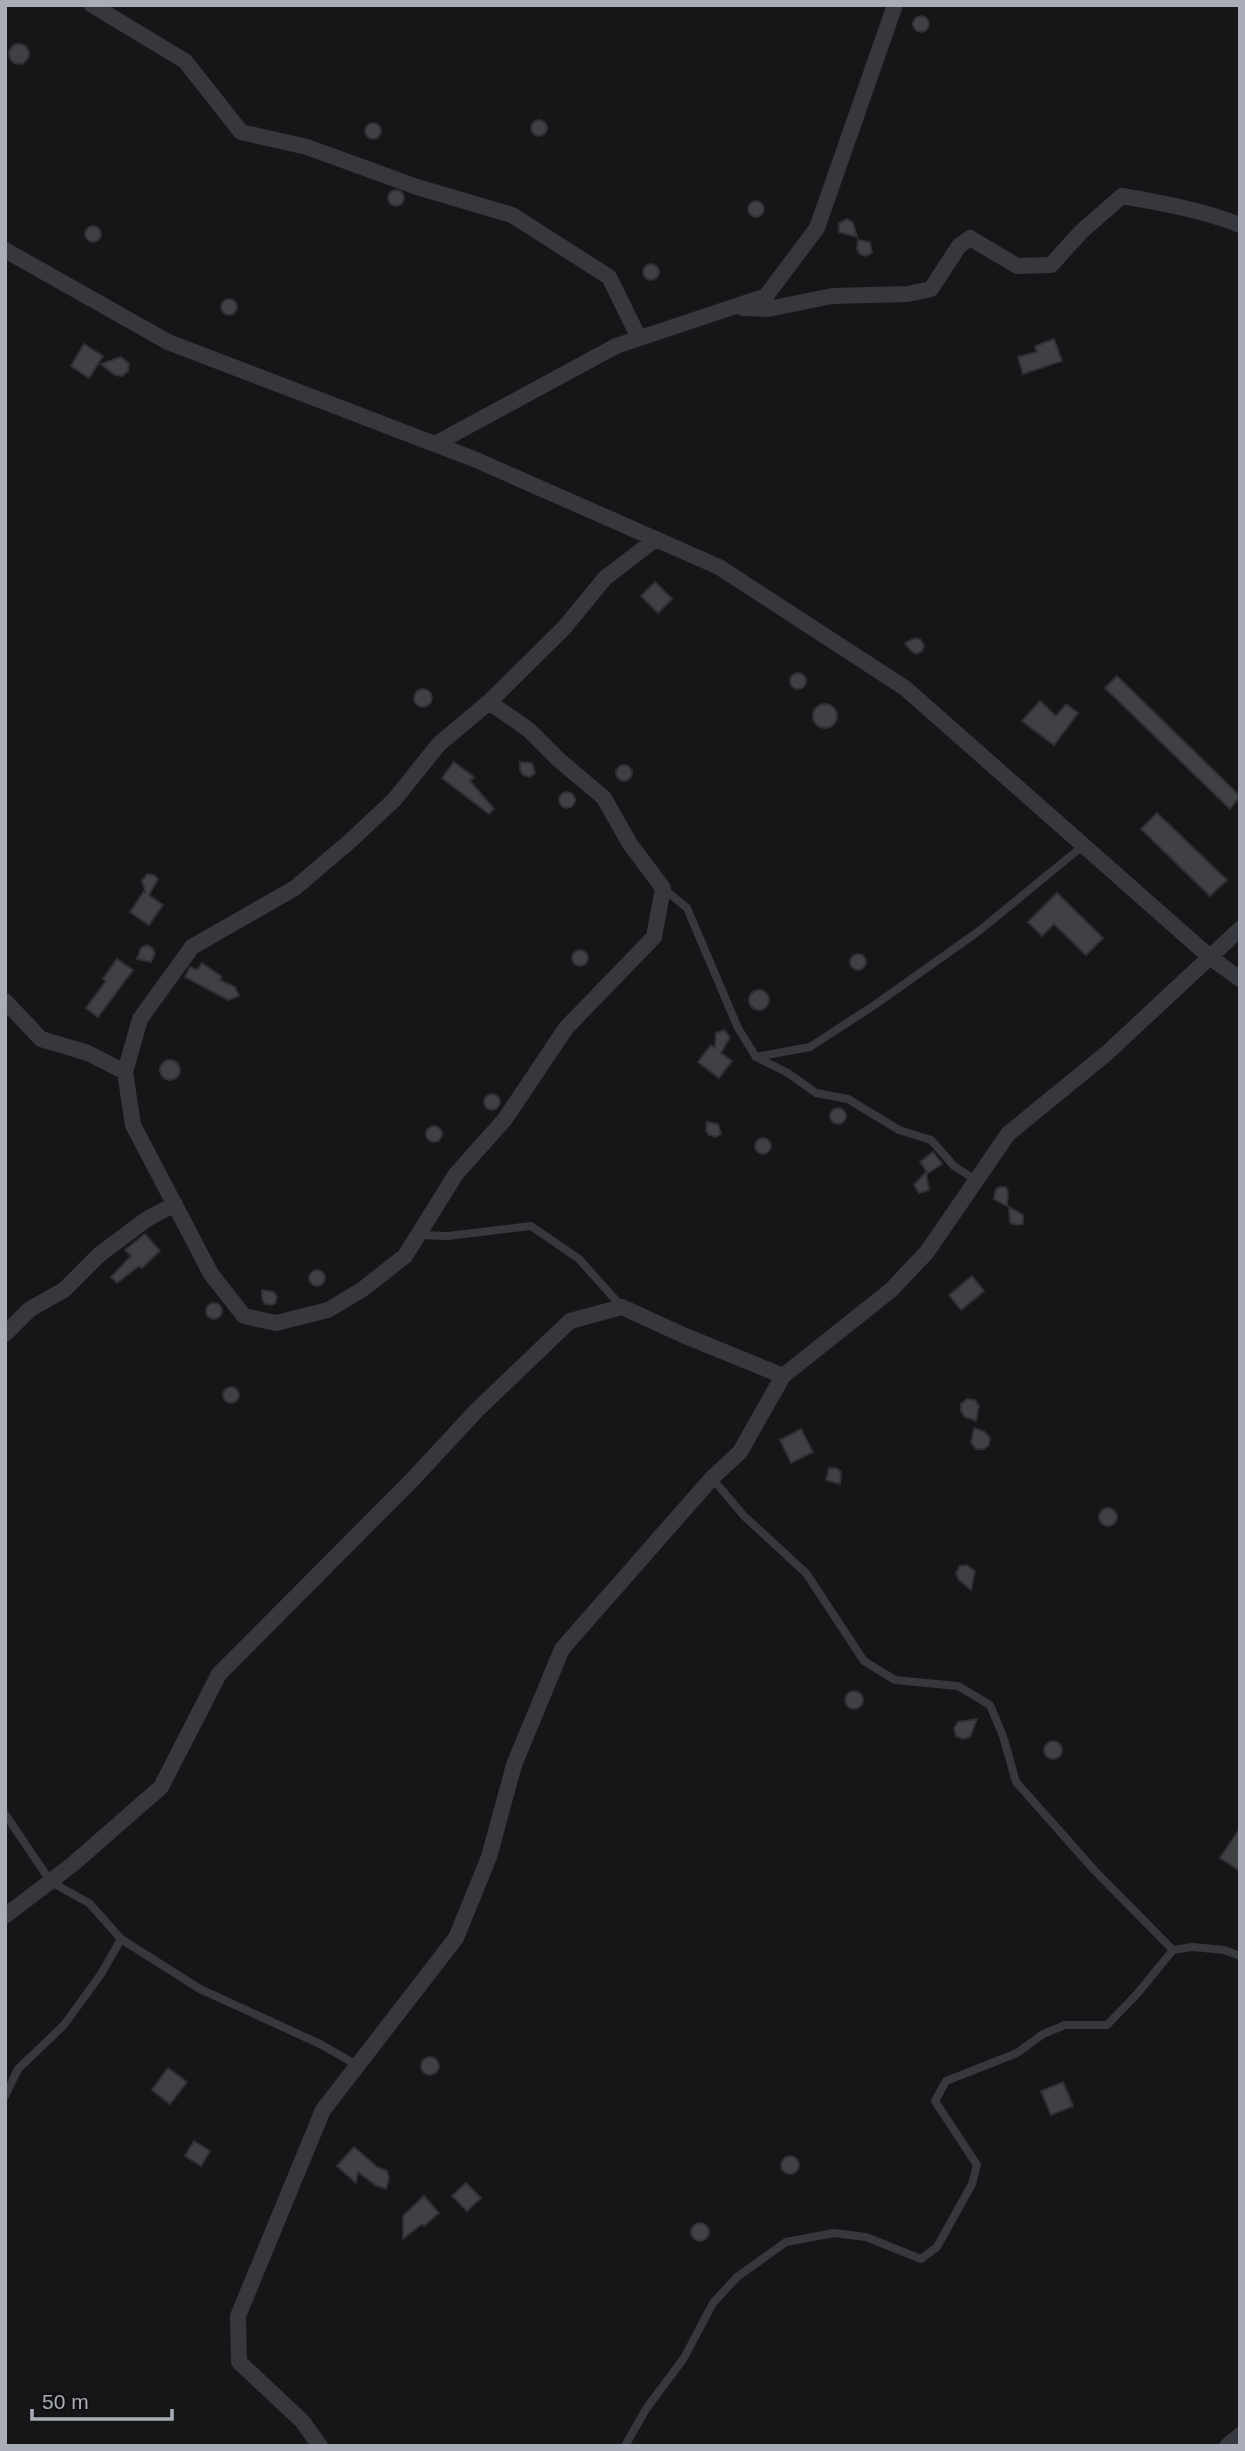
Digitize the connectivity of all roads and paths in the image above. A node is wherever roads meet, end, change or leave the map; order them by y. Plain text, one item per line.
1 (92, 5) edge
2 (895, 5) edge
3 (1240, 225) edge
4 (5, 250) edge
5 (732, 307) junction
6 (639, 338) junction
7 (435, 444) junction
8 (656, 539) junction
9 (489, 702) junction
10 (1084, 845) junction
11 (663, 888) junction
12 (1240, 929) edge
13 (1211, 958) junction
14 (1240, 979) edge
15 (5, 1001) edge
16 (756, 1057) junction
17 (125, 1072) junction
18 (976, 1180) junction
19 (175, 1204) junction
20 (419, 1235) junction
21 (622, 1307) junction
22 (5, 1334) edge
23 (783, 1376) junction
24 (712, 1478) junction
25 (5, 1814) edge
26 (51, 1882) junction
27 (5, 1916) edge
28 (121, 1939) junction
29 (1172, 1950) junction
30 (1240, 1956) edge
31 (357, 2065) junction
32 (5, 2096) edge
33 (1240, 2435) edge
34 (320, 2446) edge
35 (625, 2446) edge
36 (1227, 2446) edge

1 - 6 street
2 - 5 street
3 - 5 street
4 - 7 street
5 - 6 street
6 - 7 street
7 - 8 street
8 - 9 street
8 - 10 street
9 - 11 street
9 - 17 street
10 - 13 street
10 - 16 lane
11 - 16 lane
11 - 20 street
12 - 13 street
13 - 14 street
13 - 18 street
15 - 17 street
16 - 18 lane
17 - 19 street
18 - 23 street
19 - 20 street
19 - 22 street
20 - 21 lane
21 - 23 street
21 - 26 street
23 - 24 street
24 - 29 lane
24 - 31 street
25 - 26 lane
26 - 27 street
26 - 28 lane
28 - 31 lane
28 - 32 lane
29 - 30 lane
29 - 35 lane
31 - 34 street
33 - 36 street

